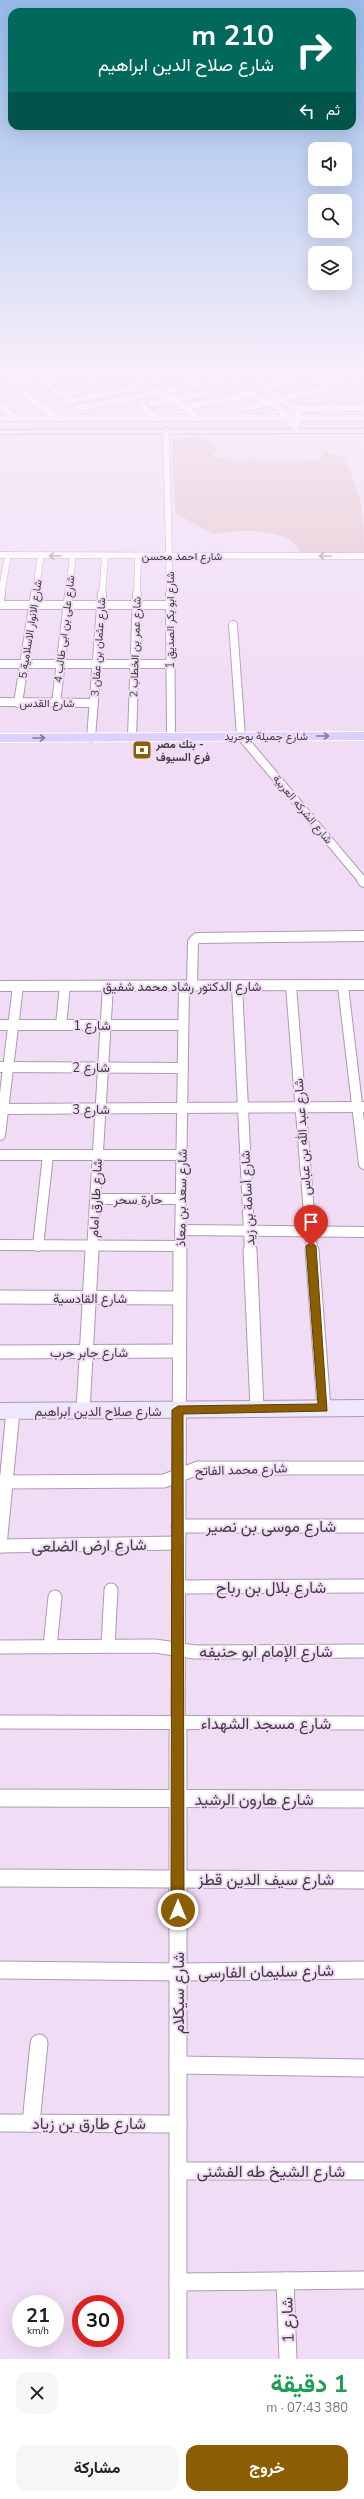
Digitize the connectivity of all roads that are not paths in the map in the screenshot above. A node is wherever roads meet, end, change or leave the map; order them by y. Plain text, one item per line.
1 (168, 485) edge
2 (0, 555) edge
3 (8, 555) junction
4 (41, 556) junction
5 (73, 556) junction
6 (105, 556) junction
7 (138, 556) junction
8 (170, 556) junction
9 (364, 556) edge
10 (1, 585) edge
11 (0, 600) edge
12 (0, 605) edge
13 (33, 605) junction
14 (67, 605) junction
15 (101, 605) junction
16 (136, 605) junction
17 (170, 605) junction
18 (233, 625) dead end
19 (0, 664) edge
20 (24, 664) junction
21 (60, 664) junction
22 (97, 664) junction
23 (135, 664) junction
24 (170, 664) junction
25 (0, 702) edge
26 (18, 702) junction
27 (56, 703) junction
28 (94, 703) junction
29 (241, 736) junction
30 (364, 736) edge
31 (132, 737) junction
32 (171, 737) junction
33 (0, 738) edge
34 (91, 738) junction
35 (364, 882) edge
36 (364, 936) edge
37 (364, 985) edge
38 (0, 986) edge
39 (18, 986) junction
40 (65, 986) junction
41 (108, 986) junction
42 (188, 986) junction
43 (237, 986) junction
44 (290, 986) junction
45 (343, 986) junction
46 (0, 1024) edge
47 (13, 1024) junction
48 (61, 1024) junction
49 (106, 1025) junction
50 (183, 1025) junction
51 (4, 1067) edge
52 (103, 1067) junction
53 (183, 1068) junction
54 (300, 1107) junction
55 (361, 1107) edge
56 (182, 1108) junction
57 (243, 1108) junction
58 (1, 1109) edge
59 (101, 1109) junction
60 (0, 1134) edge
61 (0, 1155) edge
62 (48, 1155) junction
63 (98, 1155) junction
64 (181, 1155) junction
65 (364, 1164) edge
66 (96, 1199) junction
67 (181, 1199) junction
68 (180, 1230) junction
69 (248, 1231) junction
70 (310, 1231) junction
71 (364, 1232) edge
72 (0, 1245) edge
73 (38, 1246) junction
74 (93, 1246) junction
75 (180, 1246) junction
76 (0, 1297) edge
77 (90, 1298) junction
78 (179, 1298) junction
79 (178, 1351) junction
80 (0, 1352) edge
81 (86, 1352) junction
82 (324, 1408) junction
83 (364, 1408) edge
84 (257, 1409) junction
85 (178, 1410) junction
86 (7, 1411) edge
87 (83, 1411) junction
88 (364, 1468) edge
89 (178, 1476) junction
90 (3, 1482) edge
91 (178, 1526) junction
92 (364, 1526) edge
93 (178, 1544) junction
94 (0, 1546) edge
95 (364, 1586) edge
96 (178, 1587) junction
97 (111, 1590) dead end
98 (55, 1597) dead end
99 (50, 1646) junction
100 (108, 1646) junction
101 (0, 1647) edge
102 (178, 1650) junction
103 (364, 1652) edge
104 (0, 1722) edge
105 (178, 1722) junction
106 (364, 1724) edge
107 (0, 1798) edge
108 (178, 1798) junction
109 (364, 1799) edge
110 (0, 1878) edge
111 (178, 1879) junction
112 (364, 1880) edge
113 (0, 1970) edge
114 (364, 1970) edge
115 (178, 1972) junction
116 (39, 2043) dead end
117 (178, 2065) junction
118 (364, 2068) edge
119 (0, 2123) edge
120 (31, 2123) junction
121 (178, 2124) junction
122 (178, 2171) junction
123 (364, 2171) edge
124 (364, 2280) edge
125 (285, 2281) junction
126 (178, 2282) junction
127 (178, 2359) edge
128 (288, 2359) edge

1 - 8 street, شارع ابو بكر الصديق 1
2 - 3 street, شارع احمد محسن
3 - 4 street, شارع احمد محسن
3 - 10 street
5 -> 4 street, شارع احمد محسن
4 - 13 street, شارع الانوار الاسلامية 5
5 - 6 street, شارع احمد محسن
5 - 14 street, شارع على بن ابى طالب 4
6 - 7 street, شارع احمد محسن
6 - 15 street, شارع عثمان بن عفان 3
7 - 8 street, شارع احمد محسن
7 - 16 street, شارع عمر بن الخطاب 2
9 -> 8 street, شارع احمد محسن
8 - 17 street, شارع ابو بكر الصديق 1
10 - 11 street
12 - 13 street
13 - 14 street
13 - 20 street, شارع الانوار الاسلامية 5
14 - 15 street
14 - 21 street, شارع على بن ابى طالب 4
15 - 16 street
15 - 22 street, شارع عثمان بن عفان 3
16 - 17 street
16 - 23 street, شارع عمر بن الخطاب 2
17 - 24 street, شارع ابو بكر الصديق 1
18 - 29 street
19 - 20 street
20 - 21 street
20 - 26 street, شارع الانوار الاسلامية 5
21 - 22 street
21 - 27 street, شارع على بن ابى طالب 4
22 - 23 street
22 - 28 street, شارع عثمان بن عفان 3
23 - 24 street
23 - 31 street, شارع عمر بن الخطاب 2
24 - 32 street, شارع ابو بكر الصديق 1
25 - 26 street, شارع القدس
26 - 27 street, شارع القدس
27 - 28 street, شارع القدس
28 - 34 street, شارع عثمان بن عفان 3
29 -> 30 main road, شارع جميلة بوحريد
29 - 32 main road, شارع جميلة بوحريد
29 - 35 street, شارع الشركه العربية
31 - 32 main road, شارع جميلة بوحريد
31 - 34 main road, شارع جميلة بوحريد
33 -> 34 main road, شارع جميلة بوحريد
36 - 42 street, شارع سعد بن معاذ
37 - 45 street, شارع الدكتور رشاد محمد شفيق
38 - 39 street, شارع الدكتور رشاد محمد شفيق
39 - 40 street, شارع الدكتور رشاد محمد شفيق
39 - 47 street
40 - 41 street, شارع الدكتور رشاد محمد شفيق
40 - 48 street
41 - 42 street, شارع الدكتور رشاد محمد شفيق
41 - 49 street, شارع طارق امام
42 - 43 street, شارع الدكتور رشاد محمد شفيق
42 - 50 street, شارع سعد بن معاذ
43 - 44 street, شارع الدكتور رشاد محمد شفيق
43 - 57 street, شارع أسامة بن زيد
44 - 45 street, شارع الدكتور رشاد محمد شفيق
44 - 54 street, شارع عبد الله بن عباس
45 - 55 street
46 - 47 street, شارع 1
47 - 48 street, شارع 1
47 - 51 street
48 - 49 street, شارع 1
49 - 50 street, شارع 1
49 - 52 street, شارع طارق امام
50 - 53 street, شارع سعد بن معاذ
51 - 52 street, شارع 2
51 - 58 street
52 - 53 street, شارع 2
52 - 59 street, شارع طارق امام
53 - 56 street, شارع سعد بن معاذ
54 - 55 street, شارع 3
54 - 57 street, شارع 3
54 - 70 street, شارع عبد الله بن عباس
55 - 65 street
56 - 57 street, شارع 3
56 - 59 street, شارع 3
56 - 64 street, شارع سعد بن معاذ
57 - 69 street, شارع أسامة بن زيد
58 - 59 street, شارع 3
58 - 60 street
59 - 63 street, شارع طارق امام
61 - 62 street
62 - 63 street
62 - 73 street
63 - 64 street
63 - 66 street, شارع طارق امام
64 - 67 street, شارع سعد بن معاذ
66 - 67 street, حارة سحر
66 - 74 street, شارع طارق امام
67 - 68 street, شارع سعد بن معاذ
68 - 69 street
68 - 75 street, شارع سعد بن معاذ
69 - 70 street
69 - 84 street, شارع أسامة بن زيد
70 - 71 street
70 - 82 street, شارع عبد الله بن عباس
72 - 73 street
73 - 74 street
74 - 75 street
74 - 77 street, شارع طارق امام
75 - 78 street, شارع سعد بن معاذ
76 - 77 street, شارع القادسية
77 - 78 street, شارع القادسية
77 - 81 street, شارع طارق امام
78 - 79 street, شارع سعد بن معاذ
79 - 81 street, شارع جابر حرب
79 - 85 street, شارع سعد بن معاذ
80 - 81 street, شارع جابر حرب
81 - 87 street, شارع طارق امام
82 - 83 main road, شارع صلاح الدين ابراهيم
82 - 84 main road, شارع صلاح الدين ابراهيم
84 - 85 main road, شارع صلاح الدين ابراهيم
85 - 87 main road, شارع صلاح الدين ابراهيم
85 - 89 street, شارع سيكلام
86 - 87 main road, شارع صلاح الدين ابراهيم
86 - 90 street
88 - 89 street, شارع محمد الفاتح
89 - 90 street, شارع محمد الفاتح
89 - 91 street, شارع سيكلام
90 - 94 street
91 - 92 street, شارع موسى بن نصير
91 - 93 street, شارع سيكلام
93 - 94 street, شارع ارض الضلعى
93 - 96 street, شارع سيكلام
95 - 96 street, شارع بلال بن رباح
96 - 102 street, شارع سيكلام
97 - 100 street
98 - 99 street
99 - 100 street, شارع الإمام ابو حنيفه
99 - 101 street, شارع الإمام ابو حنيفه
100 - 102 street, شارع الإمام ابو حنيفه
102 - 103 street, شارع الإمام ابو حنيفه
102 - 105 street, شارع سيكلام
104 - 105 street, شارع مسجد الشهداء
105 - 106 street, شارع مسجد الشهداء
105 - 108 street, شارع سيكلام
107 - 108 street, شارع هارون الرشيد
108 - 109 street, شارع هارون الرشيد
108 - 111 street, شارع سيكلام
110 - 111 street, شارع سيف الدين قطز
111 - 112 street, شارع سيف الدين قطز
111 - 115 street, شارع سيكلام
113 - 115 street, شارع سليمان الفارسى
114 - 115 street, شارع سليمان الفارسى
115 - 117 street, شارع سيكلام
116 - 120 street
117 - 118 street
117 - 121 street, شارع سيكلام
119 - 120 street, شارع طارق بن زياد
120 - 121 street, شارع طارق بن زياد
121 - 122 street, شارع سيكلام
122 - 123 street, شارع الشيخ طه الفشنى
122 - 126 street, شارع سيكلام
124 - 125 street
125 - 126 street
125 - 128 street, شارع 1
126 - 127 street, شارع سيكلام

